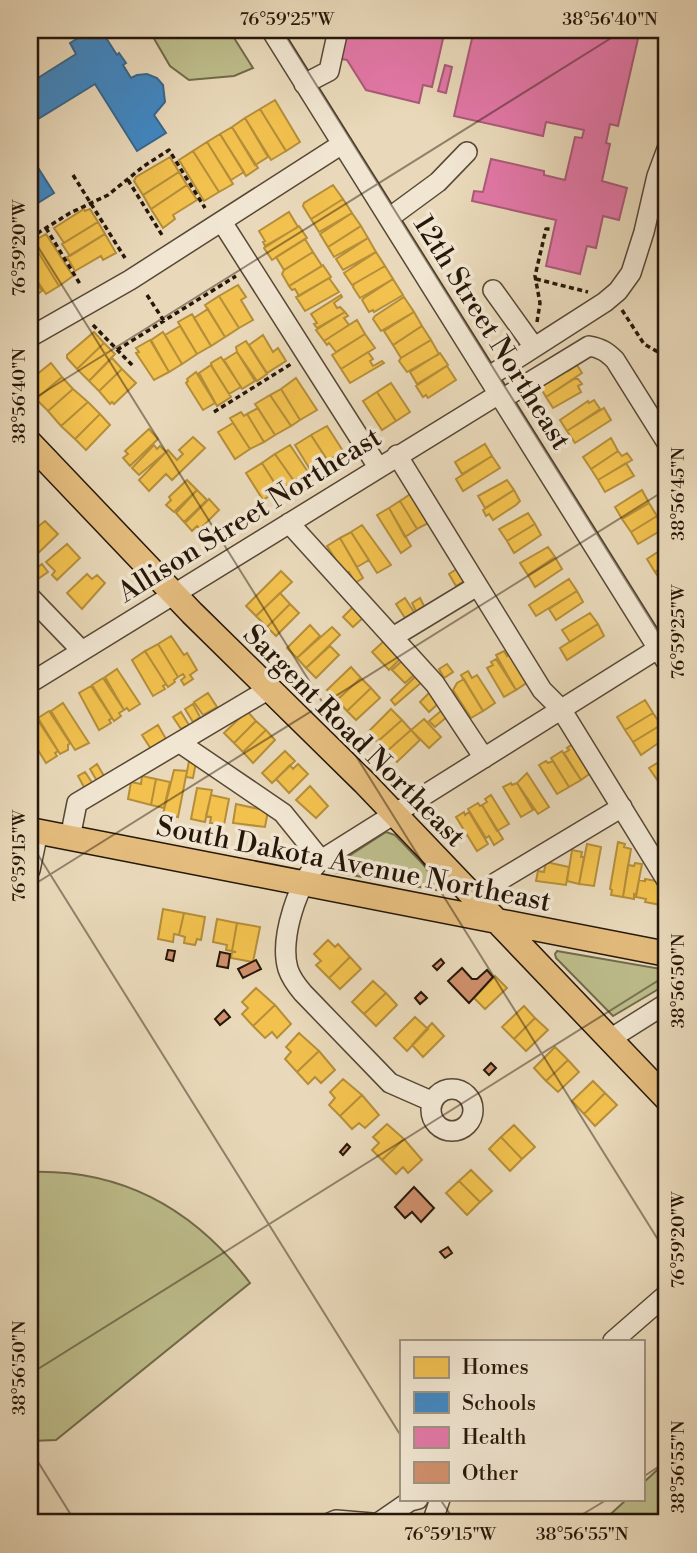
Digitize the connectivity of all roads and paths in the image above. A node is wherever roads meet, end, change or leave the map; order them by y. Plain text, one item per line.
1 (271, 30) edge
2 (338, 30) edge
3 (304, 84) junction
4 (342, 144) junction
5 (667, 149) edge
6 (467, 152) dead end
7 (73, 175) dead end
8 (128, 180) junction
9 (91, 203) junction
10 (205, 208) dead end
11 (389, 218) junction
12 (222, 222) junction
13 (46, 228) junction
14 (551, 229) dead end
15 (162, 235) dead end
16 (30, 238) edge
17 (125, 258) dead end
18 (236, 276) dead end
19 (536, 279) junction
20 (80, 284) dead end
21 (493, 290) dead end
22 (595, 294) dead end
23 (148, 295) dead end
24 (621, 308) dead end
25 (164, 321) junction
26 (93, 326) dead end
27 (30, 337) edge
28 (534, 339) junction
29 (117, 350) junction
30 (667, 357) edge
31 (291, 364) dead end
32 (133, 366) dead end
33 (496, 390) junction
34 (214, 412) dead end
35 (30, 443) edge
36 (667, 443) edge
37 (397, 455) junction
38 (378, 467) junction
39 (289, 523) junction
40 (477, 586) junction
41 (174, 594) junction
42 (30, 597) edge
43 (393, 637) junction
44 (81, 650) junction
45 (664, 652) edge
46 (30, 683) edge
47 (269, 689) junction
48 (561, 709) junction
49 (180, 743) junction
50 (484, 758) junction
51 (622, 807) junction
52 (394, 814) junction
53 (34, 831) edge
54 (70, 838) junction
55 (321, 860) junction
56 (30, 870) edge
57 (667, 881) edge
58 (301, 883) junction
59 (474, 899) junction
60 (494, 921) junction
61 (667, 954) edge
62 (667, 1003) edge
63 (610, 1040) junction
64 (667, 1099) edge
65 (431, 1101) dead end
66 (667, 1294) edge
67 (614, 1340) edge
68 (414, 1500) edge
69 (440, 1500) edge
70 (329, 1523) edge
71 (372, 1523) edge
72 (378, 1523) edge
73 (432, 1523) edge

1 - 3 street, 12th Street Northeast
2 - 3 street
3 - 4 street, 12th Street Northeast
4 - 11 street, 12th Street Northeast
4 - 12 street
5 - 28 street
6 - 11 street
7 - 9 path
8 - 9 path
8 - 10 path
8 - 15 path
9 - 13 path
9 - 17 path
11 - 33 street, 12th Street Northeast
12 - 27 street
12 - 38 street
13 - 16 path
13 - 20 path
14 - 19 path
18 - 25 path
19 - 22 path
19 - 28 path
21 - 28 street
23 - 25 path
24 - 30 path
25 - 29 path
26 - 29 path
28 - 33 street
29 - 32 path
31 - 34 path
33 - 36 street
33 - 37 street, Allison Street Northeast
33 - 45 street, 12th Street Northeast
35 - 41 main road, Sargent Road Northeast
37 - 38 street, Allison Street Northeast
37 - 40 street
38 - 39 street, Allison Street Northeast
39 - 41 street, Allison Street Northeast
39 - 43 street
40 - 43 street
40 - 48 street
41 - 44 street, Allison Street Northeast
41 - 47 main road, Sargent Road Northeast
42 - 44 street
43 - 50 street
44 - 46 street, Allison Street Northeast
45 - 48 street
47 - 49 street
47 - 52 main road, Sargent Road Northeast
48 - 50 street
48 - 51 street
49 - 54 street
49 - 55 street
50 - 52 street
51 - 57 street
51 - 59 street
52 - 55 street
52 - 59 main road, Sargent Road Northeast
53 - 54 main road, South Dakota Avenue Northeast
53 - 56 street
54 - 58 main road, South Dakota Avenue Northeast
55 - 58 street
58 - 60 main road, South Dakota Avenue Northeast
58 - 65 street
59 - 60 main road, Sargent Road Northeast
60 - 61 main road, South Dakota Avenue Northeast
60 - 63 main road, Sargent Road Northeast
62 - 63 street
63 - 64 main road, Sargent Road Northeast
66 - 67 street
68 - 72 street
69 - 73 street
70 - 71 street

